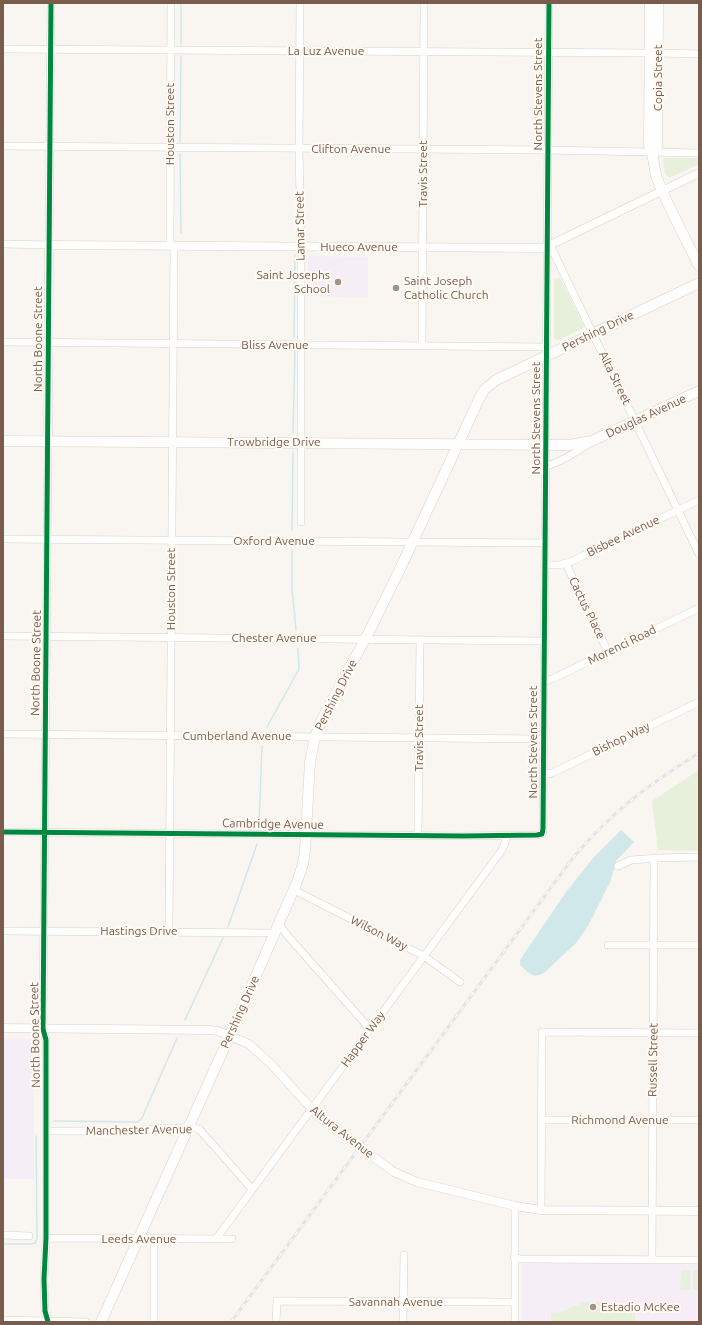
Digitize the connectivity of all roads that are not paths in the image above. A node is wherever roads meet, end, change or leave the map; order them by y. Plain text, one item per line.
1 (51, 3) edge
2 (171, 3) edge
3 (300, 3) edge
4 (424, 3) edge
5 (549, 3) edge
6 (650, 3) edge
7 (658, 3) edge
8 (3, 48) edge
9 (51, 49) junction
10 (171, 50) junction
11 (299, 50) junction
12 (424, 52) junction
13 (548, 52) junction
14 (654, 53) junction
15 (699, 54) edge
16 (3, 146) edge
17 (50, 147) junction
18 (170, 148) junction
19 (299, 149) junction
20 (423, 149) junction
21 (548, 150) junction
22 (653, 153) junction
23 (699, 153) edge
24 (699, 173) edge
25 (662, 191) junction
26 (3, 244) edge
27 (49, 245) junction
28 (172, 246) junction
29 (549, 246) junction
30 (301, 247) junction
31 (423, 248) junction
32 (699, 266) edge
33 (699, 283) edge
34 (593, 333) junction
35 (3, 342) edge
36 (48, 343) junction
37 (173, 344) junction
38 (300, 345) junction
39 (422, 346) junction
40 (546, 351) junction
41 (699, 391) edge
42 (636, 421) junction
43 (3, 441) edge
44 (48, 441) junction
45 (592, 441) junction
46 (172, 442) junction
47 (300, 443) junction
48 (458, 444) junction
49 (546, 444) junction
50 (546, 466) junction
51 (699, 500) edge
52 (678, 510) junction
53 (300, 522) dead end
54 (3, 538) edge
55 (47, 539) junction
56 (171, 540) junction
57 (413, 542) junction
58 (545, 543) junction
59 (699, 554) edge
60 (566, 564) junction
61 (545, 565) junction
62 (699, 608) edge
63 (3, 636) edge
64 (46, 637) junction
65 (171, 638) junction
66 (364, 639) junction
67 (420, 640) junction
68 (544, 641) junction
69 (608, 652) junction
70 (544, 681) junction
71 (699, 702) edge
72 (3, 734) edge
73 (45, 735) junction
74 (170, 736) junction
75 (315, 737) junction
76 (419, 738) junction
77 (543, 739) junction
78 (543, 775) junction
79 (3, 832) edge
80 (44, 833) junction
81 (169, 833) junction
82 (542, 834) joint
83 (307, 835) junction
84 (418, 836) junction
85 (506, 836) junction
86 (699, 857) edge
87 (654, 859) junction
88 (618, 866) dead end
89 (294, 890) junction
90 (277, 929) junction
91 (3, 931) edge
92 (44, 931) junction
93 (168, 931) junction
94 (608, 945) dead end
95 (654, 945) junction
96 (699, 945) edge
97 (424, 956) junction
98 (460, 982) dead end
99 (3, 1028) edge
100 (43, 1029) junction
101 (370, 1029) junction
102 (653, 1032) junction
103 (699, 1033) edge
104 (230, 1035) junction
105 (312, 1109) junction
106 (541, 1120) junction
107 (652, 1120) junction
108 (699, 1120) edge
109 (188, 1128) junction
110 (46, 1131) junction
111 (252, 1189) junction
112 (515, 1206) junction
113 (541, 1210) junction
114 (652, 1210) junction
115 (699, 1211) edge
116 (3, 1235) edge
117 (29, 1236) dead end
118 (46, 1238) junction
119 (138, 1239) junction
120 (154, 1239) junction
121 (216, 1239) junction
122 (232, 1239) dead end
123 (404, 1255) dead end
124 (514, 1257) junction
125 (652, 1260) junction
126 (699, 1260) edge
127 (404, 1302) junction
128 (515, 1302) junction
129 (3, 1320) edge
130 (48, 1321) edge
131 (86, 1322) edge
132 (101, 1322) edge
133 (154, 1322) edge
134 (276, 1322) edge
135 (404, 1322) edge
136 (515, 1322) edge

1 - 9 street, North Boone Street
2 - 10 street, Houston Street
3 - 11 street, Lamar Street
4 - 12 street, Travis Street
5 - 13 street, North Stevens Street
6 - 14 main road, Copia Street
7 - 14 main road, Copia Street
8 - 9 street, La Luz Avenue
9 - 10 street, La Luz Avenue
9 - 17 street, North Boone Street
10 - 11 street, La Luz Avenue
10 - 18 street, Houston Street
11 - 12 street, La Luz Avenue
11 - 19 street, Lamar Street
12 - 13 street, La Luz Avenue
12 - 20 street, Travis Street
13 - 14 street, La Luz Avenue
13 - 21 street, North Stevens Street
14 - 15 street, La Luz Avenue
14 - 22 main road, Copia Street
16 - 17 street, Clifton Avenue
17 - 18 street, Clifton Avenue
17 - 27 street, North Boone Street
18 - 19 street, Clifton Avenue
18 - 28 street, Houston Street
19 - 20 street, Clifton Avenue
19 - 30 street, Lamar Street
20 - 21 street, Clifton Avenue
20 - 31 street, Travis Street
21 - 22 street, Clifton Avenue
21 - 29 street, North Stevens Street
22 - 23 street, Clifton Avenue
22 - 25 main road, Copia Street
24 - 25 street, Hueco Avenue
25 - 29 street, Hueco Avenue
25 - 32 main road, Copia Street
26 - 27 street, Hueco Avenue
27 - 28 street, Hueco Avenue
27 - 36 street, North Boone Street
28 - 30 street, Hueco Avenue
28 - 37 street, Houston Street
29 - 31 street, Hueco Avenue
29 - 34 street, Alta Street
29 - 40 street, North Stevens Street
30 - 31 street, Hueco Avenue
30 - 38 street, Lamar Street
31 - 39 street, Travis Street
33 - 34 main road, Pershing Drive
34 - 40 main road, Pershing Drive
34 - 42 street, Alta Street
35 - 36 street, Bliss Avenue
36 - 37 street, Bliss Avenue
36 - 44 street, North Boone Street
37 - 38 street, Bliss Avenue
37 - 46 street, Houston Street
38 - 39 street, Bliss Avenue
38 - 47 street, Lamar Street
39 - 40 street, Bliss Avenue
40 - 48 main road, Pershing Drive
40 - 49 street, North Stevens Street
41 - 42 main road, Douglas Avenue
42 - 45 main road, Douglas Avenue
42 - 52 street, Alta Street
43 - 44 main road, Trowbridge Drive
44 - 46 main road, Trowbridge Drive
44 - 55 street, North Boone Street
45 - 49 main road, Douglas Avenue
45 - 50 street, Douglas Avenue
46 - 47 main road, Trowbridge Drive
46 - 56 street, Houston Street
47 - 48 main road, Trowbridge Drive
47 - 53 street, Lamar Street
48 - 49 main road, Trowbridge Drive
48 - 57 main road, Pershing Drive
49 - 50 street, North Stevens Street
50 - 58 street, North Stevens Street
51 - 52 street, Bisbee Avenue
52 - 59 street, Alta Street
52 - 60 street, Bisbee Avenue
54 - 55 street, Oxford Avenue
55 - 56 street, Oxford Avenue
55 - 64 street, North Boone Street
56 - 57 street, Oxford Avenue
56 - 65 street, Houston Street
57 - 58 street, Oxford Avenue
57 - 66 main road, Pershing Drive
58 - 61 street, North Stevens Street
60 - 61 street, Bisbee Avenue
60 - 69 street, Cactus Place
61 - 68 street, North Stevens Street
62 - 69 street, Morenci Road
63 - 64 street, Chester Avenue
64 - 65 street, Chester Avenue
64 - 73 street, North Boone Street
65 - 66 street, Chester Avenue
65 - 74 street, Houston Street
66 - 67 street, Chester Avenue
66 - 75 main road, Pershing Drive
67 - 68 street, Chester Avenue
67 - 76 street, Travis Street
68 - 70 street, North Stevens Street
69 - 70 street, Morenci Road
70 - 77 street, North Stevens Street
71 - 78 street, Bishop Way
72 - 73 street, Cumberland Avenue
73 - 74 street, Cumberland Avenue
73 - 80 street, North Boone Street
74 - 75 street, Cumberland Avenue
74 - 81 street, Houston Street
75 - 76 street, Cumberland Avenue
75 - 83 main road, Pershing Drive
76 - 77 street, Cumberland Avenue
76 - 84 street, Travis Street
77 - 78 street, North Stevens Street
78 - 82 street, North Stevens Street
79 - 80 street, Cambridge Avenue
80 - 81 street, Cambridge Avenue
80 - 92 street, North Boone Street
81 - 83 street, Cambridge Avenue
81 - 93 street, Houston Street
82 - 85 street, Cambridge Avenue
83 - 84 street, Cambridge Avenue
83 - 89 main road, Pershing Drive
84 - 85 street, Cambridge Avenue
85 - 97 street, Happer Way
86 - 87 street
87 - 88 street
87 - 95 street, Russell Street
89 - 90 main road, Pershing Drive
89 - 97 street, Wilson Way
90 - 93 street, Hastings Drive
90 - 101 street
90 - 104 main road, Pershing Drive
91 - 92 street, Hastings Drive
92 - 93 street, Hastings Drive
92 - 100 street, North Boone Street
94 - 95 street
95 - 96 street
95 - 102 street, Russell Street
97 - 98 street, Wilson Way
97 - 101 street, Happer Way
99 - 100 street, Altura Avenue
100 - 104 street, Altura Avenue
100 - 110 street, North Boone Street
101 - 105 street, Happer Way
102 - 103 street
102 - 106 street
102 - 107 street, Russell Street
104 - 105 street, Altura Avenue
104 - 109 main road, Pershing Drive
105 - 111 street, Happer Way
105 - 112 street, Altura Avenue
106 - 107 street, Richmond Avenue
106 - 113 street
107 - 108 street, Richmond Avenue
107 - 114 street, Russell Street
109 - 110 street, Manchester Avenue
109 - 111 street, Manchester Avenue
109 - 119 main road, Pershing Drive
110 - 118 street, North Boone Street
111 - 121 street, Happer Way
112 - 113 street, Altura Avenue
112 - 124 street
113 - 114 street, Altura Avenue
114 - 115 street, Altura Avenue
114 - 125 street, Russell Street
116 - 117 street
118 - 119 street, Leeds Avenue
118 - 130 street, North Boone Street
119 - 120 street, Leeds Avenue
119 - 132 main road, Pershing Drive
120 - 121 street, Leeds Avenue
120 - 133 street
121 - 122 street, Leeds Avenue
123 - 127 street
124 - 125 street
124 - 128 street
125 - 126 street
127 - 128 street, Savannah Avenue
127 - 134 street, Savannah Avenue
127 - 135 street
128 - 136 street
129 - 130 street
130 - 131 street

